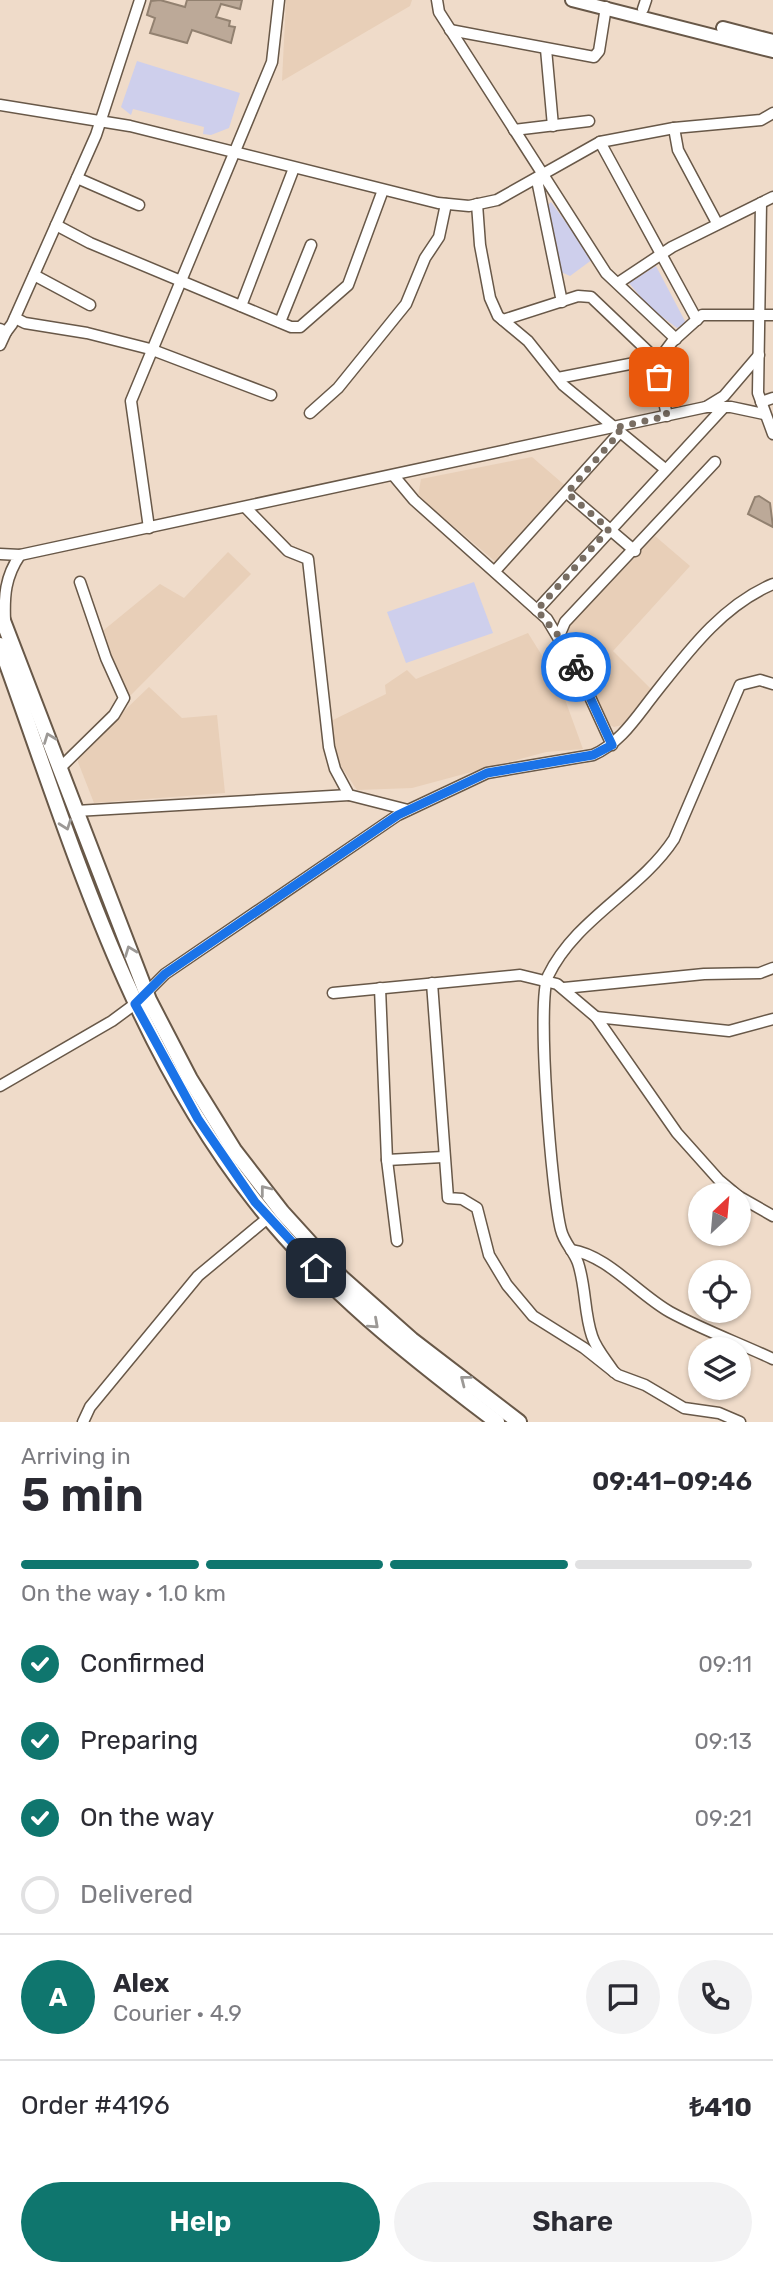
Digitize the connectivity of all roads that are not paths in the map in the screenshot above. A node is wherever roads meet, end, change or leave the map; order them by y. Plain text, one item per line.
1 (140, 0) edge
2 (279, 0) edge
3 (437, 0) edge
4 (572, 0) edge
5 (607, 4) edge
6 (644, 4) edge
7 (450, 30) junction
8 (773, 41) edge
9 (546, 49) junction
10 (773, 51) edge
11 (0, 105) edge
12 (773, 113) edge
13 (101, 120) junction
14 (589, 121) dead end
15 (553, 126) junction
16 (674, 128) junction
17 (514, 130) junction
18 (600, 142) junction
19 (235, 153) junction
20 (294, 168) junction
21 (541, 173) junction
22 (77, 178) junction
23 (383, 190) junction
24 (773, 197) edge
25 (761, 203) junction
26 (446, 204) junction
27 (477, 204) junction
28 (139, 205) dead end
29 (717, 223) junction
30 (56, 225) junction
31 (311, 245) dead end
32 (663, 255) junction
33 (34, 275) junction
34 (179, 279) junction
35 (618, 283) junction
36 (562, 302) junction
37 (90, 305) dead end
38 (241, 306) junction
39 (761, 314) junction
40 (773, 315) edge
41 (15, 318) junction
42 (503, 320) junction
43 (697, 320) junction
44 (280, 322) junction
45 (3, 330) edge
46 (676, 339) junction
47 (0, 345) edge
48 (150, 349) junction
49 (759, 355) junction
50 (656, 358) junction
51 (558, 379) junction
52 (271, 395) dead end
53 (773, 398) edge
54 (761, 402) junction
55 (706, 407) junction
56 (724, 407) junction
57 (310, 413) dead end
58 (764, 415) junction
59 (667, 416) junction
60 (617, 430) junction
61 (773, 434) edge
62 (715, 462) dead end
63 (665, 469) junction
64 (394, 476) junction
65 (567, 493) junction
66 (246, 508) junction
67 (149, 528) junction
68 (609, 529) junction
69 (635, 551) junction
70 (0, 554) edge
71 (20, 555) junction
72 (495, 571) junction
73 (80, 582) dead end
74 (773, 584) edge
75 (537, 610) junction
76 (3, 619) edge
77 (559, 636) junction
78 (0, 645) edge
79 (773, 684) edge
80 (612, 745) junction
81 (60, 768) junction
82 (349, 795) junction
83 (408, 810) junction
84 (76, 811) junction
85 (773, 968) edge
86 (547, 979) junction
87 (432, 984) junction
88 (380, 988) junction
89 (564, 988) junction
90 (145, 992) junction
91 (333, 993) dead end
92 (135, 1004) junction
93 (596, 1017) junction
94 (773, 1019) edge
95 (0, 1086) edge
96 (443, 1157) junction
97 (387, 1160) junction
98 (723, 1183) edge
99 (751, 1203) edge
100 (773, 1216) edge
101 (269, 1217) junction
102 (397, 1241) dead end
103 (571, 1250) junction
104 (773, 1359) edge
105 (614, 1373) junction
106 (83, 1422) edge
107 (497, 1422) edge
108 (519, 1422) edge
109 (740, 1422) edge

1 - 13 street
2 - 19 street
3 - 7 street
4 - 5 main road
5 - 6 main road
5 - 9 street
5 - 10 main road
6 - 8 main road
7 - 9 street
7 - 17 street
9 - 15 street
11 - 13 street
12 - 16 street
13 - 19 street
13 - 22 street
14 - 15 street
15 - 17 street
16 - 18 street
16 - 29 street
17 - 21 street
18 - 21 street
18 - 32 street
19 - 20 street
19 - 34 street
20 - 23 street
20 - 38 street
21 - 27 street
21 - 35 street
21 - 36 street
22 - 28 street
22 - 30 street
23 - 26 street
23 - 44 street
24 - 25 street
25 - 29 street
25 - 39 street
26 - 27 street
26 - 57 street
27 - 42 street
29 - 32 street
30 - 33 street
30 - 34 street
31 - 44 street
32 - 35 street
32 - 43 street
33 - 37 street
33 - 41 street
34 - 38 street
34 - 48 street
35 - 46 street
36 - 42 street
36 - 50 street
38 - 44 street
39 - 40 street
39 - 43 street
39 - 49 street
41 - 45 street
41 - 48 street
42 - 51 street
43 - 46 street
45 - 47 street
46 - 50 street
48 - 52 street
48 - 67 street
49 - 54 street
49 - 55 street
50 - 51 street
50 - 59 street
51 - 60 street
53 - 54 street
54 - 58 street
55 - 56 street
55 - 59 street
56 - 58 street
56 - 63 street
58 - 61 street
59 - 60 street
60 - 63 street
60 - 64 street
60 - 65 street
62 - 69 street
63 - 68 street
64 - 66 street
64 - 72 street
65 - 68 street
65 - 72 street
66 - 67 street
66 - 82 street
67 - 71 street
68 - 69 street
68 - 75 street
69 - 77 street
70 - 71 street
71 - 76 street
72 - 75 street
73 - 81 street
74 - 80 street
75 - 77 street
81 -> 76 highway
77 - 80 street
78 -> 92 highway
79 - 86 street
80 - 83 street
81 - 84 highway
82 - 83 street
82 - 84 street
83 - 90 street
90 -> 84 highway
85 - 89 street
86 - 87 street
86 - 89 street
86 - 103 street
87 - 88 street
87 - 96 street
88 - 91 street
88 - 97 street
89 - 93 street
90 - 92 street
108 -> 90 highway
92 - 95 street
92 - 101 highway
93 - 94 street
93 - 98 street
96 - 97 street
96 - 105 street
97 - 102 street
99 - 100 street
101 - 106 street
101 -> 107 highway
103 - 104 street
103 - 105 street
105 - 109 street

